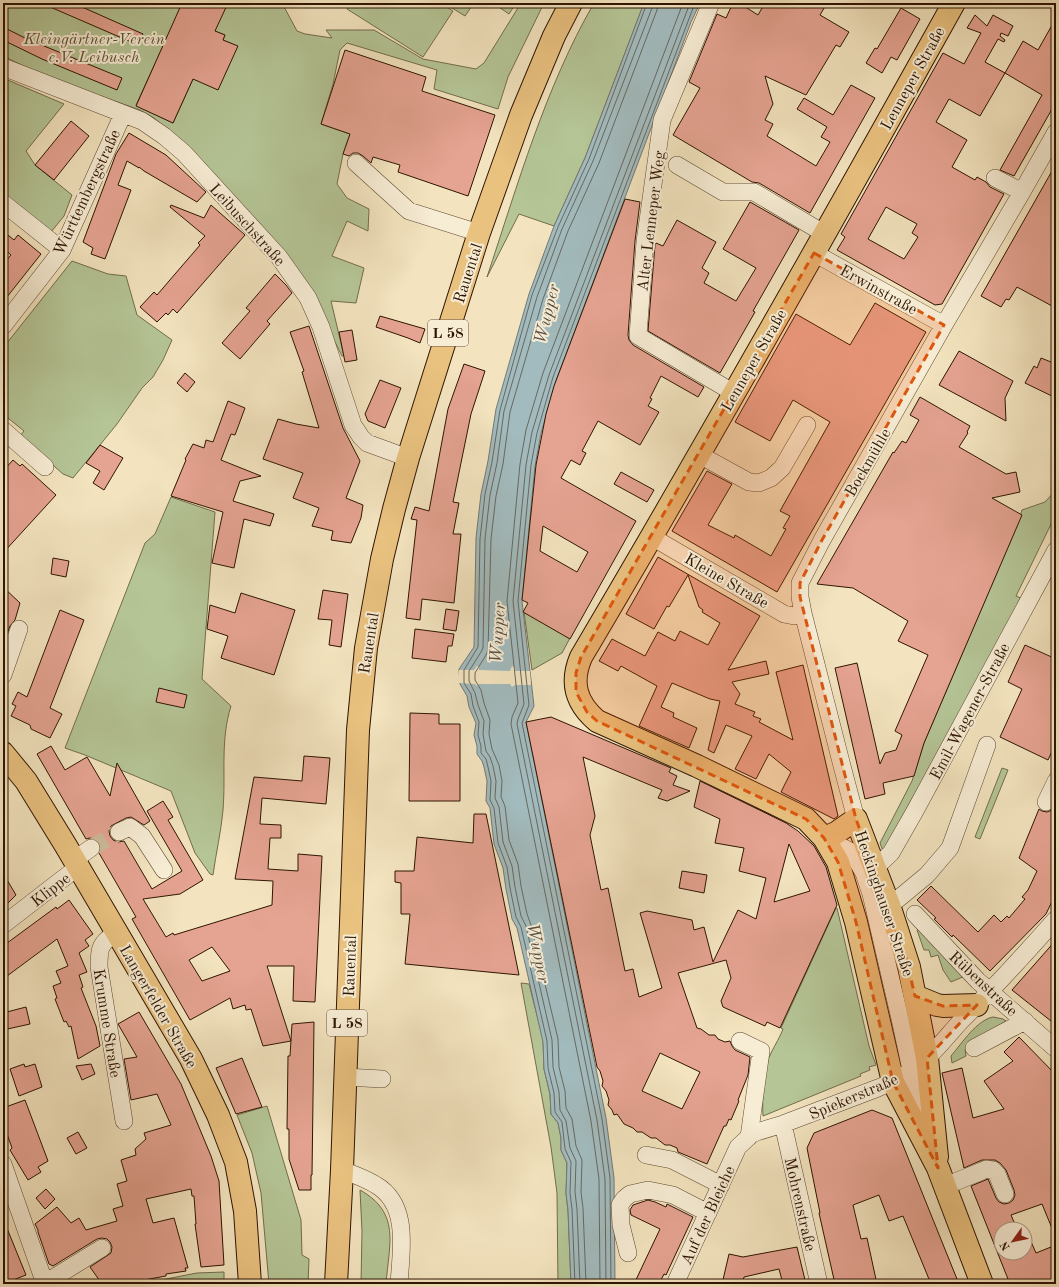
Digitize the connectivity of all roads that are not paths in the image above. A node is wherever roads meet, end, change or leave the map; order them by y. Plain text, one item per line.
1 (571, 3) edge
2 (711, 3) edge
3 (954, 3) edge
4 (3, 67) edge
5 (123, 114) junction
6 (1056, 132) edge
7 (356, 162) dead end
8 (677, 165) dead end
9 (995, 178) dead end
10 (1022, 192) junction
11 (3, 203) edge
12 (480, 233) junction
13 (825, 234) junction
14 (62, 250) junction
15 (814, 253) junction
16 (944, 325) junction
17 (3, 326) edge
18 (734, 393) junction
19 (807, 425) dead end
20 (3, 430) edge
21 (698, 454) junction
22 (408, 458) junction
23 (45, 467) dead end
24 (652, 537) junction
25 (1056, 550) edge
26 (1052, 568) edge
27 (803, 613) junction
28 (19, 630) dead end
29 (3, 675) edge
30 (592, 717) joint
31 (987, 745) dead end
32 (3, 753) edge
33 (1056, 781) edge
34 (1046, 802) dead end
35 (856, 818) junction
36 (119, 832) tunnel mouth
37 (824, 838) junction
38 (92, 848) tunnel mouth
39 (76, 863) junction
40 (875, 868) junction
41 (164, 870) dead end
42 (889, 905) junction
43 (915, 914) dead end
44 (1056, 919) edge
45 (4, 923) edge
46 (116, 932) junction
47 (915, 996) junction
48 (983, 999) junction
49 (1025, 1021) junction
50 (740, 1042) dead end
51 (974, 1048) dead end
52 (1056, 1049) edge
53 (919, 1064) junction
54 (345, 1077) junction
55 (382, 1079) dead end
56 (893, 1082) junction
57 (124, 1121) dead end
58 (783, 1124) junction
59 (744, 1142) junction
60 (646, 1155) dead end
61 (3, 1164) edge
62 (342, 1170) junction
63 (942, 1177) junction
64 (721, 1185) junction
65 (1005, 1194) dead end
66 (708, 1213) junction
67 (102, 1248) dead end
68 (628, 1253) dead end
69 (45, 1283) edge
70 (250, 1284) edge
71 (336, 1284) edge
72 (399, 1284) edge
73 (675, 1284) edge
74 (819, 1284) edge
75 (982, 1284) edge

1 - 12 main road, Rauental / L 58
2 - 18 street, Alter Lenneper Weg
3 - 13 main road, Lenneper Straße
4 - 5 street, Leibuschstraße
5 - 14 street, Württembergstraße
5 - 22 street, Leibuschstraße
6 - 10 street, Bockmühle
7 - 12 street
8 - 13 street
9 - 10 street
10 - 16 street, Bockmühle
11 - 14 street
12 - 22 main road, Rauental / L 58
13 - 15 main road, Lenneper Straße
14 - 17 street, Württembergstraße
15 - 16 street, Erwinstraße
15 - 18 main road, Lenneper Straße
16 - 27 street, Bockmühle
18 - 21 main road, Lenneper Straße
19 - 21 street
20 - 23 street
21 - 24 main road, Lenneper Straße
22 - 54 main road, Rauental / L 58
24 - 27 street, Kleine Straße
24 - 30 main road, Lenneper Straße
25 - 26 street, Emil-Wagener-Straße
26 - 40 street, Emil-Wagener-Straße
27 - 35 street, Bockmühle
28 - 29 street
30 - 37 main road, Heckinghauser Straße
31 - 42 street
32 - 39 main road, Langerfelder Straße
33 - 34 street
35 - 37 main road, Heckinghauser Straße
35 - 40 main road, Heckinghauser Straße
36 - 41 street
37 - 53 street
37 - 56 main road, Heckinghauser Straße
38 - 39 street, Klippe
39 - 45 street, Klippe
39 - 46 main road, Langerfelder Straße
40 - 42 main road, Heckinghauser Straße
42 - 47 main road, Heckinghauser Straße
43 - 48 street, Rübenstraße
44 - 48 street, Spiekerstraße
46 - 57 street, Krumme Straße
46 - 70 main road, Langerfelder Straße
47 - 48 main road
47 - 53 main road, Heckinghauser Straße
48 - 49 street, Rübenstraße
48 - 53 street, Spiekerstraße
49 - 51 street
49 - 52 street, Rübenstraße
50 - 59 street, Auf der Bleiche
53 - 56 street, Spiekerstraße
53 - 63 main road, Heckinghauser Straße
54 - 55 street
54 - 62 main road, Rauental / L 58
56 - 58 street, Spiekerstraße
56 - 63 main road, Heckinghauser Straße
58 - 59 street, Spiekerstraße
58 - 74 street, Mohrenstraße
59 - 64 street, Auf der Bleiche
60 - 64 street
61 - 69 street
62 - 71 main road, L 58
62 - 72 street
63 - 65 street
63 - 75 main road, Heckinghauser Straße
64 - 66 street, Auf der Bleiche
66 - 68 street
66 - 73 street, Auf der Bleiche
67 - 69 street

